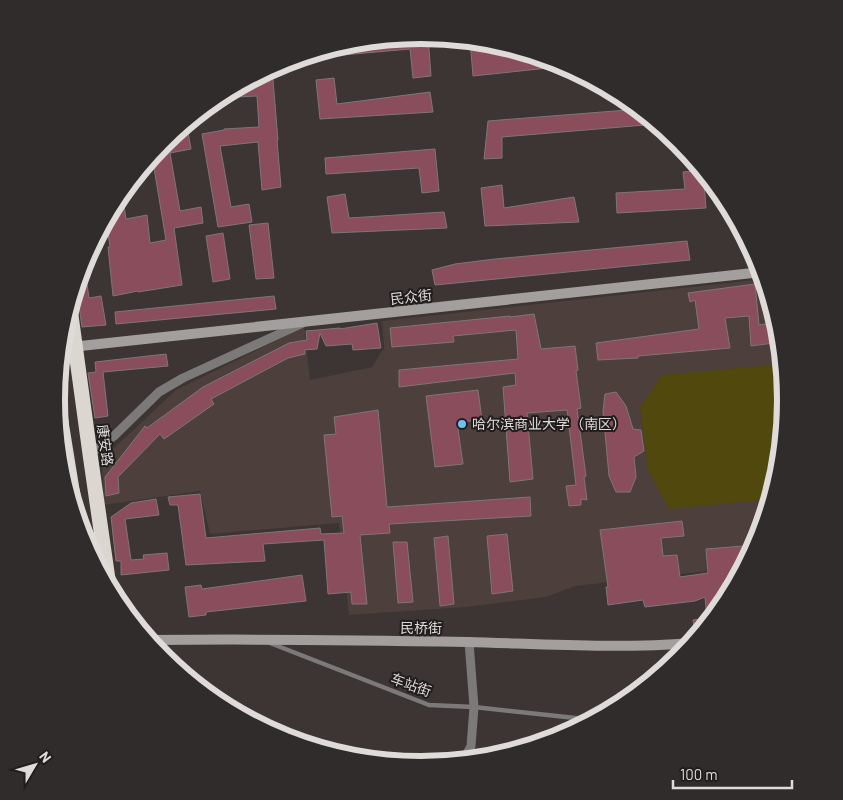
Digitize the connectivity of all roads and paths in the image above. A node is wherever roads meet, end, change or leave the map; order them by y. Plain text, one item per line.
1 (754, 273) edge
2 (306, 322) junction
3 (69, 347) edge
4 (90, 454) junction
5 (106, 565) edge
6 (258, 639) junction
7 (159, 640) edge
8 (469, 642) junction
9 (681, 644) edge
10 (474, 707) junction
11 (582, 719) edge
12 (467, 753) edge

1 - 2 main road, 民众街
2 - 3 main road, 民众街
2 - 4 street
3 - 4 highway, 康安路
4 - 5 highway, 康安路
6 - 7 main road, 民桥街
6 - 8 main road, 民桥街
6 - 10 lane, 车站街
8 - 9 main road, 民桥街
8 - 10 street
10 - 11 lane, 车站街
10 - 12 street

